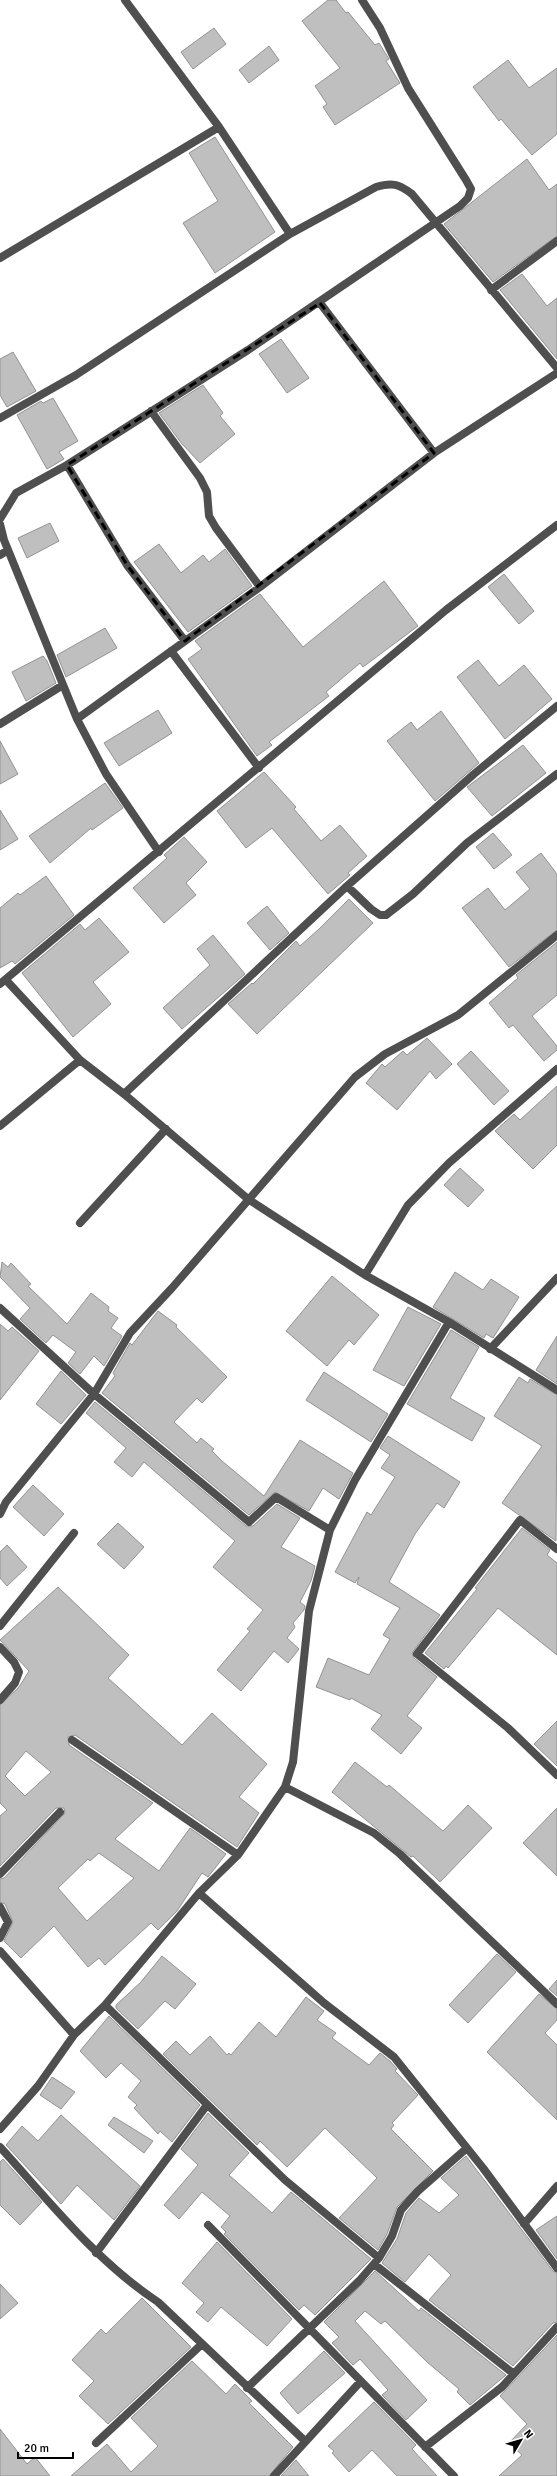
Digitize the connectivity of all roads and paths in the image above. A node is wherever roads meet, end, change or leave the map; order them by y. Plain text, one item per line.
1 (125, 0) edge
2 (362, 0) edge
3 (220, 127) junction
4 (434, 223) junction
5 (290, 234) junction
6 (557, 241) edge
7 (0, 258) edge
8 (491, 290) junction
9 (320, 303) junction
10 (557, 368) edge
11 (557, 373) edge
12 (151, 411) junction
13 (0, 418) edge
14 (434, 453) junction
15 (67, 464) junction
16 (0, 520) edge
17 (0, 524) edge
18 (557, 525) edge
19 (8, 550) junction
20 (0, 555) edge
21 (260, 587) junction
22 (185, 641) junction
23 (171, 652) junction
24 (63, 685) junction
25 (557, 706) edge
26 (77, 719) junction
27 (0, 724) edge
28 (260, 768) junction
29 (557, 774) edge
30 (159, 852) junction
31 (347, 886) junction
32 (557, 935) edge
33 (3, 982) edge
34 (80, 1060) junction
35 (557, 1069) edge
36 (124, 1094) junction
37 (0, 1126) edge
38 (166, 1129) junction
39 (248, 1199) junction
40 (80, 1223) dead end
41 (365, 1275) junction
42 (557, 1278) edge
43 (0, 1308) edge
44 (449, 1322) junction
45 (490, 1348) junction
46 (557, 1390) edge
47 (94, 1394) junction
48 (0, 1514) edge
49 (330, 1530) junction
50 (74, 1533) dead end
51 (557, 1549) edge
52 (0, 1626) edge
53 (0, 1647) edge
54 (0, 1700) edge
55 (72, 1740) dead end
56 (557, 1774) edge
57 (285, 1787) junction
58 (60, 1812) dead end
59 (238, 1855) junction
60 (0, 1874) edge
61 (199, 1893) junction
62 (0, 1907) edge
63 (0, 1938) edge
64 (0, 1951) edge
65 (557, 2004) edge
66 (105, 2005) junction
67 (74, 2035) junction
68 (207, 2105) junction
69 (0, 2129) edge
70 (0, 2147) edge
71 (467, 2148) junction
72 (557, 2186) edge
73 (524, 2224) junction
74 (208, 2226) dead end
75 (96, 2253) junction
76 (376, 2261) junction
77 (557, 2268) edge
78 (557, 2327) edge
79 (308, 2328) junction
80 (202, 2344) junction
81 (514, 2374) junction
82 (361, 2381) junction
83 (247, 2388) junction
84 (305, 2441) junction
85 (96, 2443) dead end
86 (426, 2447) junction
87 (274, 2476) edge
88 (454, 2476) edge

1 - 3 street
2 - 4 street
3 - 5 street
3 - 7 street
4 - 5 street
4 - 8 street
4 - 9 street
5 - 13 street
6 - 8 street
8 - 10 street
9 - 12 street
9 - 14 street
11 - 14 street
12 - 15 street
12 - 21 street
14 - 21 street
15 - 16 street
15 - 22 street
17 - 19 street
18 - 28 street
19 - 20 street
19 - 24 street
21 - 22 street
22 - 23 street
23 - 26 street
23 - 28 street
24 - 26 street
24 - 27 street
25 - 31 street
26 - 30 street
28 - 30 street
29 - 31 street
30 - 33 street
31 - 36 street
32 - 39 street
33 - 34 street
34 - 36 street
34 - 37 street
35 - 41 street
36 - 38 street
38 - 39 street
38 - 40 street
39 - 41 street
39 - 47 street
41 - 44 street
42 - 45 street
43 - 47 street
44 - 45 street
44 - 49 street
45 - 46 street
47 - 48 street
47 - 49 street
49 - 57 street
50 - 52 street
51 - 56 street
53 - 54 street
55 - 59 street
57 - 59 street
57 - 65 street
58 - 60 street
59 - 61 street
61 - 66 street
61 - 71 street
62 - 63 street
64 - 67 street
66 - 67 street
66 - 68 street
67 - 69 street
68 - 75 street
68 - 76 street
70 - 75 street
71 - 73 street
71 - 76 street
72 - 73 street
73 - 77 street
74 - 79 street
75 - 80 street
76 - 79 street
76 - 81 street
78 - 81 street
79 - 82 street
79 - 83 street
80 - 83 street
80 - 85 street
81 - 86 street
82 - 84 street
82 - 86 street
83 - 84 street
84 - 87 street
86 - 88 street

